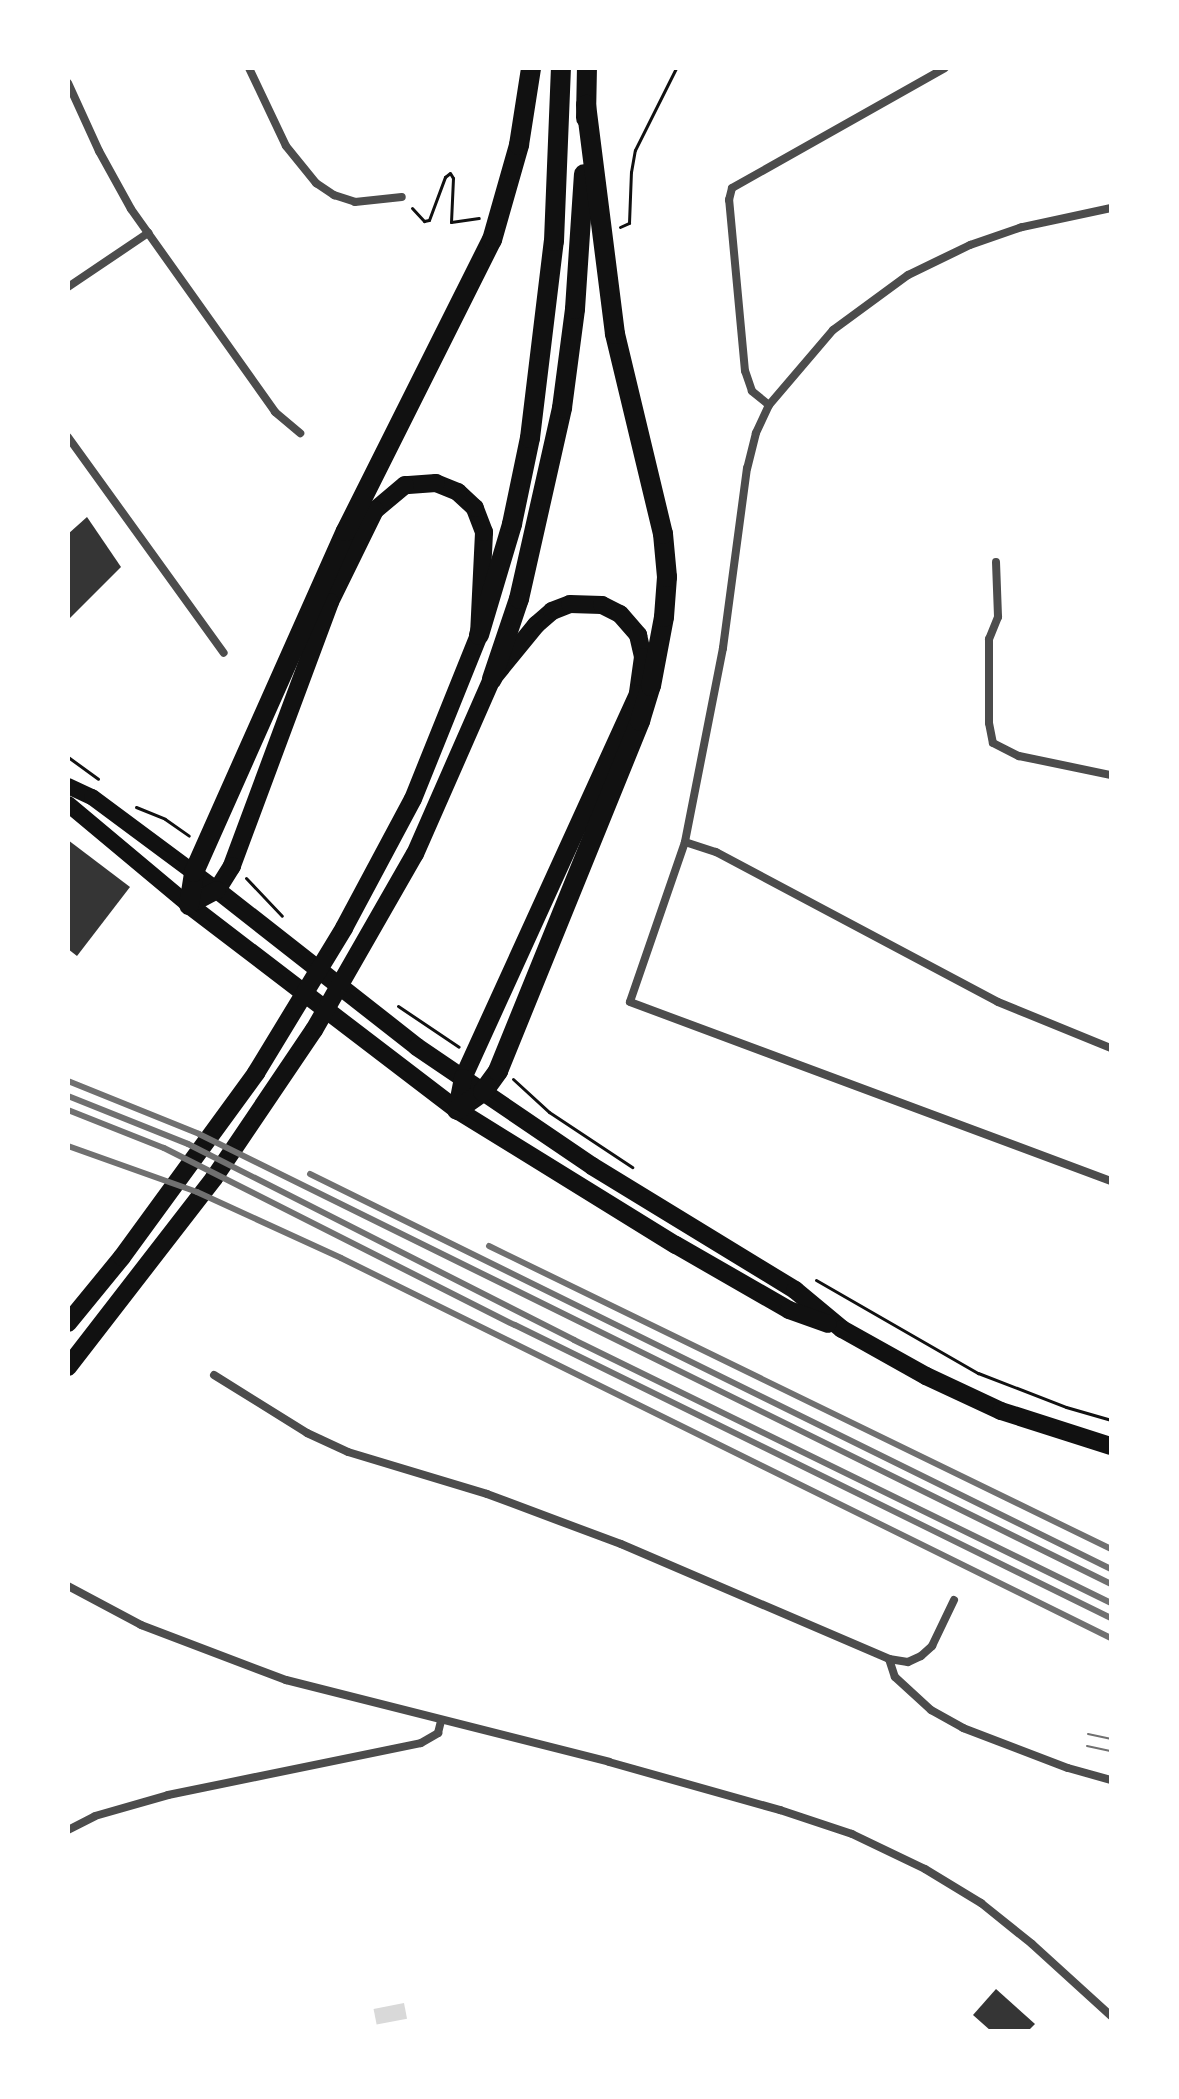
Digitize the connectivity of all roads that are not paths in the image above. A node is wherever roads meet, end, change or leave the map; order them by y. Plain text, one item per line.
1 (249, 68) edge
2 (531, 68) edge
3 (561, 68) edge
4 (587, 68) edge
5 (945, 68) edge
6 (68, 83) edge
7 (586, 105) junction
8 (402, 197) road end
9 (1111, 208) edge
10 (148, 233) junction
11 (68, 287) edge
12 (769, 405) junction
13 (300, 433) dead end
14 (68, 437) edge
15 (996, 562) dead end
16 (479, 635) junction
17 (224, 653) dead end
18 (492, 679) junction
19 (1111, 775) edge
20 (68, 786) edge
21 (68, 804) edge
22 (685, 842) junction
23 (194, 872) junction
24 (217, 890) junction
25 (189, 905) junction
26 (1111, 1048) edge
27 (463, 1078) junction
28 (483, 1092) junction
29 (457, 1110) junction
30 (1111, 1181) edge
31 (68, 1323) edge
32 (842, 1329) junction
33 (68, 1367) edge
34 (214, 1375) dead end
35 (1111, 1446) edge
36 (68, 1586) edge
37 (954, 1600) dead end
38 (889, 1659) junction
39 (441, 1721) junction
40 (1111, 1780) edge
41 (68, 1830) edge
42 (1111, 2016) edge

1 - 8 street
2 - 23 highway
3 - 16 highway
4 - 7 highway
5 - 12 street
6 - 10 street
7 - 18 highway
7 - 28 highway
9 - 12 street
10 - 11 street
10 - 13 street
12 - 22 street
14 - 17 street
15 - 19 street
16 - 24 main road
16 - 31 main road
18 - 27 main road
18 - 33 main road
20 - 23 main road
21 - 25 main road
22 - 26 street
22 - 30 street
23 - 24 main road
23 - 25 highway
24 - 25 main road
24 - 27 main road
25 - 29 main road
27 - 28 main road
27 - 29 main road
28 - 29 highway
28 - 32 main road
29 - 32 main road
32 - 35 main road
34 - 38 street
36 - 39 street
37 - 38 street
38 - 40 street
39 - 41 street
39 - 42 street

